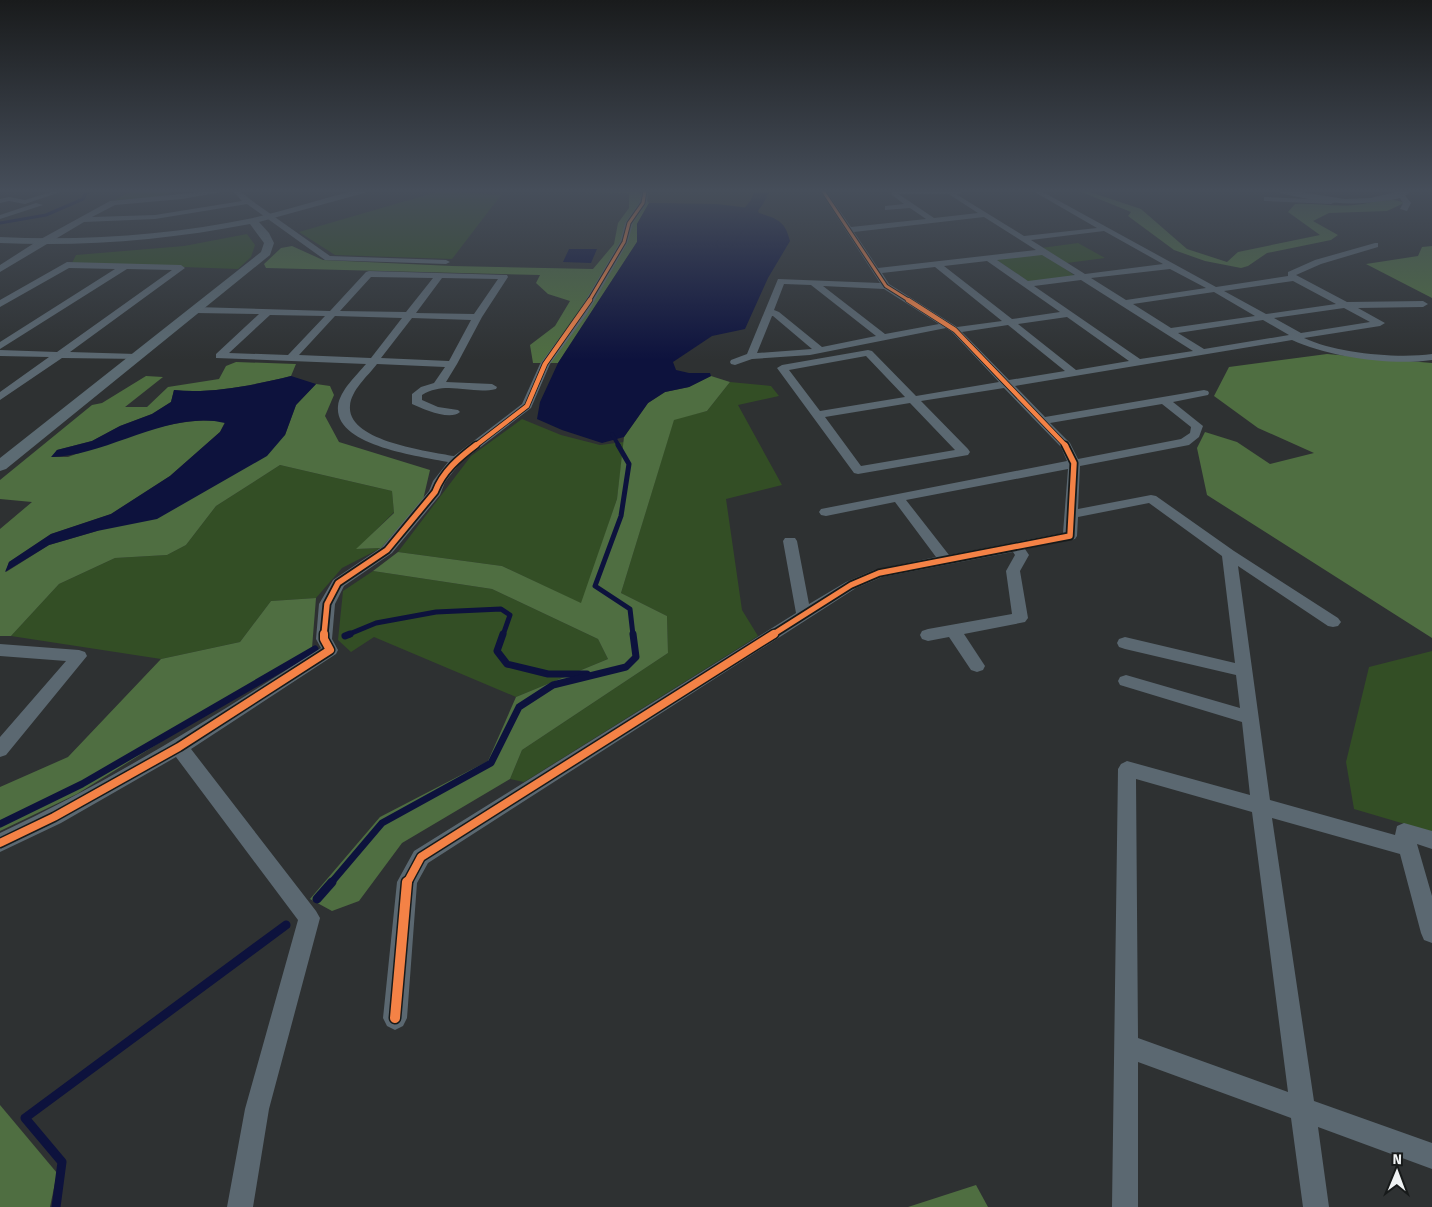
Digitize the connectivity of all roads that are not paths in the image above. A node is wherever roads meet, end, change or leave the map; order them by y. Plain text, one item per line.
1 (33, 247) edge
2 (268, 247) edge
3 (313, 247) edge
4 (621, 247) edge
5 (860, 247) edge
6 (1036, 247) edge
7 (1137, 247) edge
8 (1364, 247) edge
9 (1043, 252) junction
10 (989, 258) junction
11 (446, 262) dead end
12 (937, 264) junction
13 (1170, 266) junction
14 (124, 267) junction
15 (0, 268) edge
16 (875, 271) junction
17 (439, 276) junction
18 (1083, 276) junction
19 (1294, 278) junction
20 (813, 282) junction
21 (1026, 284) junction
22 (886, 286) junction
23 (1215, 290) junction
24 (1124, 303) junction
25 (0, 304) edge
26 (1423, 304) dead end
27 (1345, 305) junction
28 (196, 310) junction
29 (768, 311) junction
30 (267, 312) junction
31 (331, 313) junction
32 (1068, 314) junction
33 (408, 316) junction
34 (477, 317) junction
35 (1264, 317) junction
36 (1010, 322) junction
37 (951, 328) junction
38 (1170, 332) junction
39 (1296, 336) junction
40 (884, 338) junction
41 (0, 346) edge
42 (820, 350) junction
43 (1202, 352) junction
44 (0, 353) edge
45 (60, 355) junction
46 (751, 356) junction
47 (1432, 357) edge
48 (136, 358) junction
49 (292, 358) junction
50 (374, 362) junction
51 (734, 362) dead end
52 (1137, 362) junction
53 (452, 364) junction
54 (1072, 372) junction
55 (1006, 383) junction
56 (438, 385) junction
57 (492, 387) dead end
58 (1204, 393) dead end
59 (0, 397) edge
60 (912, 399) junction
61 (1164, 400) junction
62 (454, 412) dead end
63 (818, 415) junction
64 (1042, 421) junction
65 (456, 460) junction
66 (2, 463) edge
67 (1074, 463) junction
68 (898, 498) junction
69 (826, 512) dead end
70 (1071, 514) junction
71 (790, 542) dead end
72 (1016, 546) junction
73 (1229, 554) junction
74 (946, 560) junction
75 (804, 615) junction
76 (1333, 622) dead end
77 (953, 630) junction
78 (928, 634) dead end
79 (1125, 643) dead end
80 (0, 650) edge
81 (977, 666) dead end
82 (1244, 671) junction
83 (1126, 681) dead end
84 (1250, 718) junction
85 (179, 747) junction
86 (0, 750) edge
87 (1261, 806) junction
88 (1432, 840) edge
89 (0, 843) edge
90 (1408, 847) junction
91 (1432, 933) edge
92 (395, 1018) dead end
93 (1126, 1046) junction
94 (1303, 1111) junction
95 (1432, 1156) edge
96 (240, 1207) edge
97 (1125, 1207) edge
98 (1316, 1207) edge

1 - 15 street
2 - 28 street
3 - 11 street
4 - 65 street
5 - 16 street
6 - 9 street
7 - 13 street
8 - 19 street
9 - 10 street
9 - 18 street
10 - 12 street
10 - 21 street
12 - 16 street
12 - 36 street
13 - 18 street
13 - 23 street
14 - 25 street
14 - 41 street
14 - 45 street
16 - 22 street
17 - 31 street
17 - 33 street
17 - 34 street
18 - 21 street
18 - 24 street
19 - 23 street
19 - 27 street
20 - 22 street
20 - 29 street
20 - 40 street
21 - 32 street
22 - 37 street
23 - 24 street
23 - 35 street
24 - 38 street
26 - 27 street
27 - 35 street
27 - 39 street
28 - 30 street
28 - 48 street
29 - 42 street
29 - 46 street
30 - 31 street
30 - 49 street
31 - 33 street
31 - 49 street
32 - 36 street
32 - 52 street
33 - 34 street
33 - 50 street
34 - 53 street
35 - 38 street
35 - 39 street
36 - 37 street
36 - 54 street
37 - 40 street
37 - 55 street
38 - 43 street
39 - 43 street
39 - 47 street
40 - 42 street
42 - 46 street
43 - 52 street
44 - 45 street
45 - 48 street
45 - 59 street
46 - 51 street
48 - 66 street
49 - 50 street
50 - 53 street
50 - 65 street
52 - 54 street
53 - 56 street
54 - 55 street
55 - 60 street
55 - 64 street
56 - 57 street
56 - 62 street
58 - 61 street
60 - 63 street
60 - 63 street
60 - 63 street
61 - 64 street
61 - 67 street
64 - 67 street
65 - 85 street
67 - 68 street
67 - 70 street
68 - 69 street
68 - 74 street
70 - 72 street
70 - 73 street
71 - 75 street
72 - 74 street
72 - 77 street
73 - 76 street
73 - 82 street
74 - 75 street
75 - 92 street
77 - 78 street
77 - 81 street
79 - 82 street
80 - 86 street
82 - 84 street
83 - 84 street
84 - 87 street
85 - 89 street
85 - 96 street
87 - 90 street
87 - 93 street
87 - 94 street
88 - 90 street
90 - 91 street
93 - 94 street
93 - 97 street
94 - 95 street
94 - 98 street

